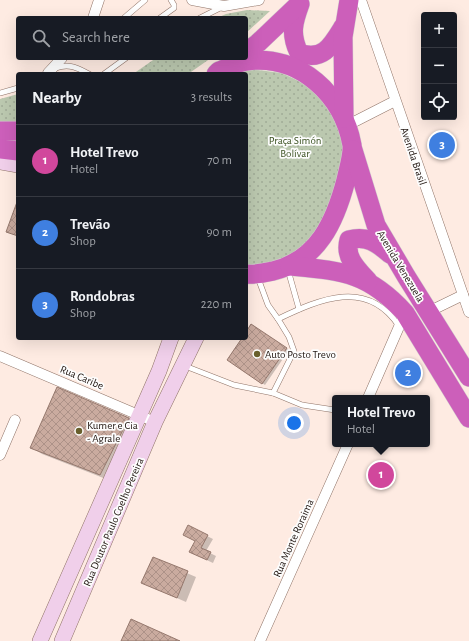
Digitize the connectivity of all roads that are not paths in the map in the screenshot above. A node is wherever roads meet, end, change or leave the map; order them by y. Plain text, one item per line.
1 (99, 0) edge
2 (145, 0) edge
3 (171, 0) edge
4 (192, 0) edge
5 (259, 0) edge
6 (349, 0) edge
7 (361, 0) edge
8 (299, 1) edge
9 (224, 6) junction
10 (94, 16) edge
11 (126, 16) edge
12 (163, 16) edge
13 (204, 16) edge
14 (345, 24) junction
15 (248, 50) edge
16 (60, 60) edge
17 (123, 60) edge
18 (234, 60) edge
19 (48, 72) edge
20 (49, 72) edge
21 (85, 72) edge
22 (107, 72) edge
23 (218, 72) edge
24 (220, 72) edge
25 (16, 89) edge
26 (0, 93) edge
27 (395, 101) junction
28 (345, 122) junction
29 (0, 131) edge
30 (16, 131) edge
31 (352, 146) junction
32 (16, 152) edge
33 (1, 160) edge
34 (16, 164) edge
35 (395, 258) junction
36 (289, 267) junction
37 (250, 276) edge
38 (368, 282) junction
39 (463, 295) junction
40 (299, 309) junction
41 (428, 312) junction
42 (469, 312) edge
43 (278, 319) junction
44 (402, 319) junction
45 (170, 340) edge
46 (195, 340) edge
47 (0, 356) edge
48 (182, 364) junction
49 (469, 377) edge
50 (273, 394) junction
51 (369, 395) edge
52 (332, 410) edge
53 (139, 414) junction
54 (469, 418) edge
55 (15, 420) dead end
56 (155, 422) junction
57 (347, 447) edge
58 (0, 455) edge
59 (40, 641) edge
60 (62, 641) edge
61 (260, 641) edge

1 - 10 street
2 - 11 lane
3 - 12 lane
4 - 9 street
5 - 9 street
6 - 14 highway
7 - 27 street, Avenida Brasil
8 - 14 highway
8 - 15 highway
9 - 13 lane
14 - 28 highway
16 - 19 street
17 - 22 lane
18 - 23 highway
20 - 21 lane
24 - 28 highway
25 - 26 lane
27 - 28 street
27 - 39 street, Avenida Brasil
28 - 31 highway, Avenida Venezuela
29 - 30 highway
31 - 35 highway, Avenida Venezuela
31 - 36 highway
32 - 33 highway
33 - 34 main road
35 - 38 highway
35 - 41 highway, Avenida Venezuela
36 - 37 highway
36 - 38 highway, Avenida Venezuela
36 - 40 lane
37 - 43 lane
38 - 44 highway, Avenida Venezuela
39 - 41 street
39 - 42 street, Avenida Brasil
40 - 43 lane
40 - 44 lane
41 - 49 highway, Avenida Venezuela
43 - 50 lane
44 - 51 street
44 - 54 highway, Avenida Venezuela
45 - 53 main road, Rua Doutor Paulo Coelho Pereira
46 - 48 main road, Rua Doutor Paulo Coelho Pereira
47 - 53 street, Rua Caribe
48 - 50 lane
48 - 56 main road, Rua Doutor Paulo Coelho Pereira
50 - 52 lane
53 - 56 street, Rua Caribe
53 - 59 main road, Rua Doutor Paulo Coelho Pereira
55 - 58 street
56 - 60 main road, Rua Doutor Paulo Coelho Pereira
57 - 61 street, Rua Monte Roraima

